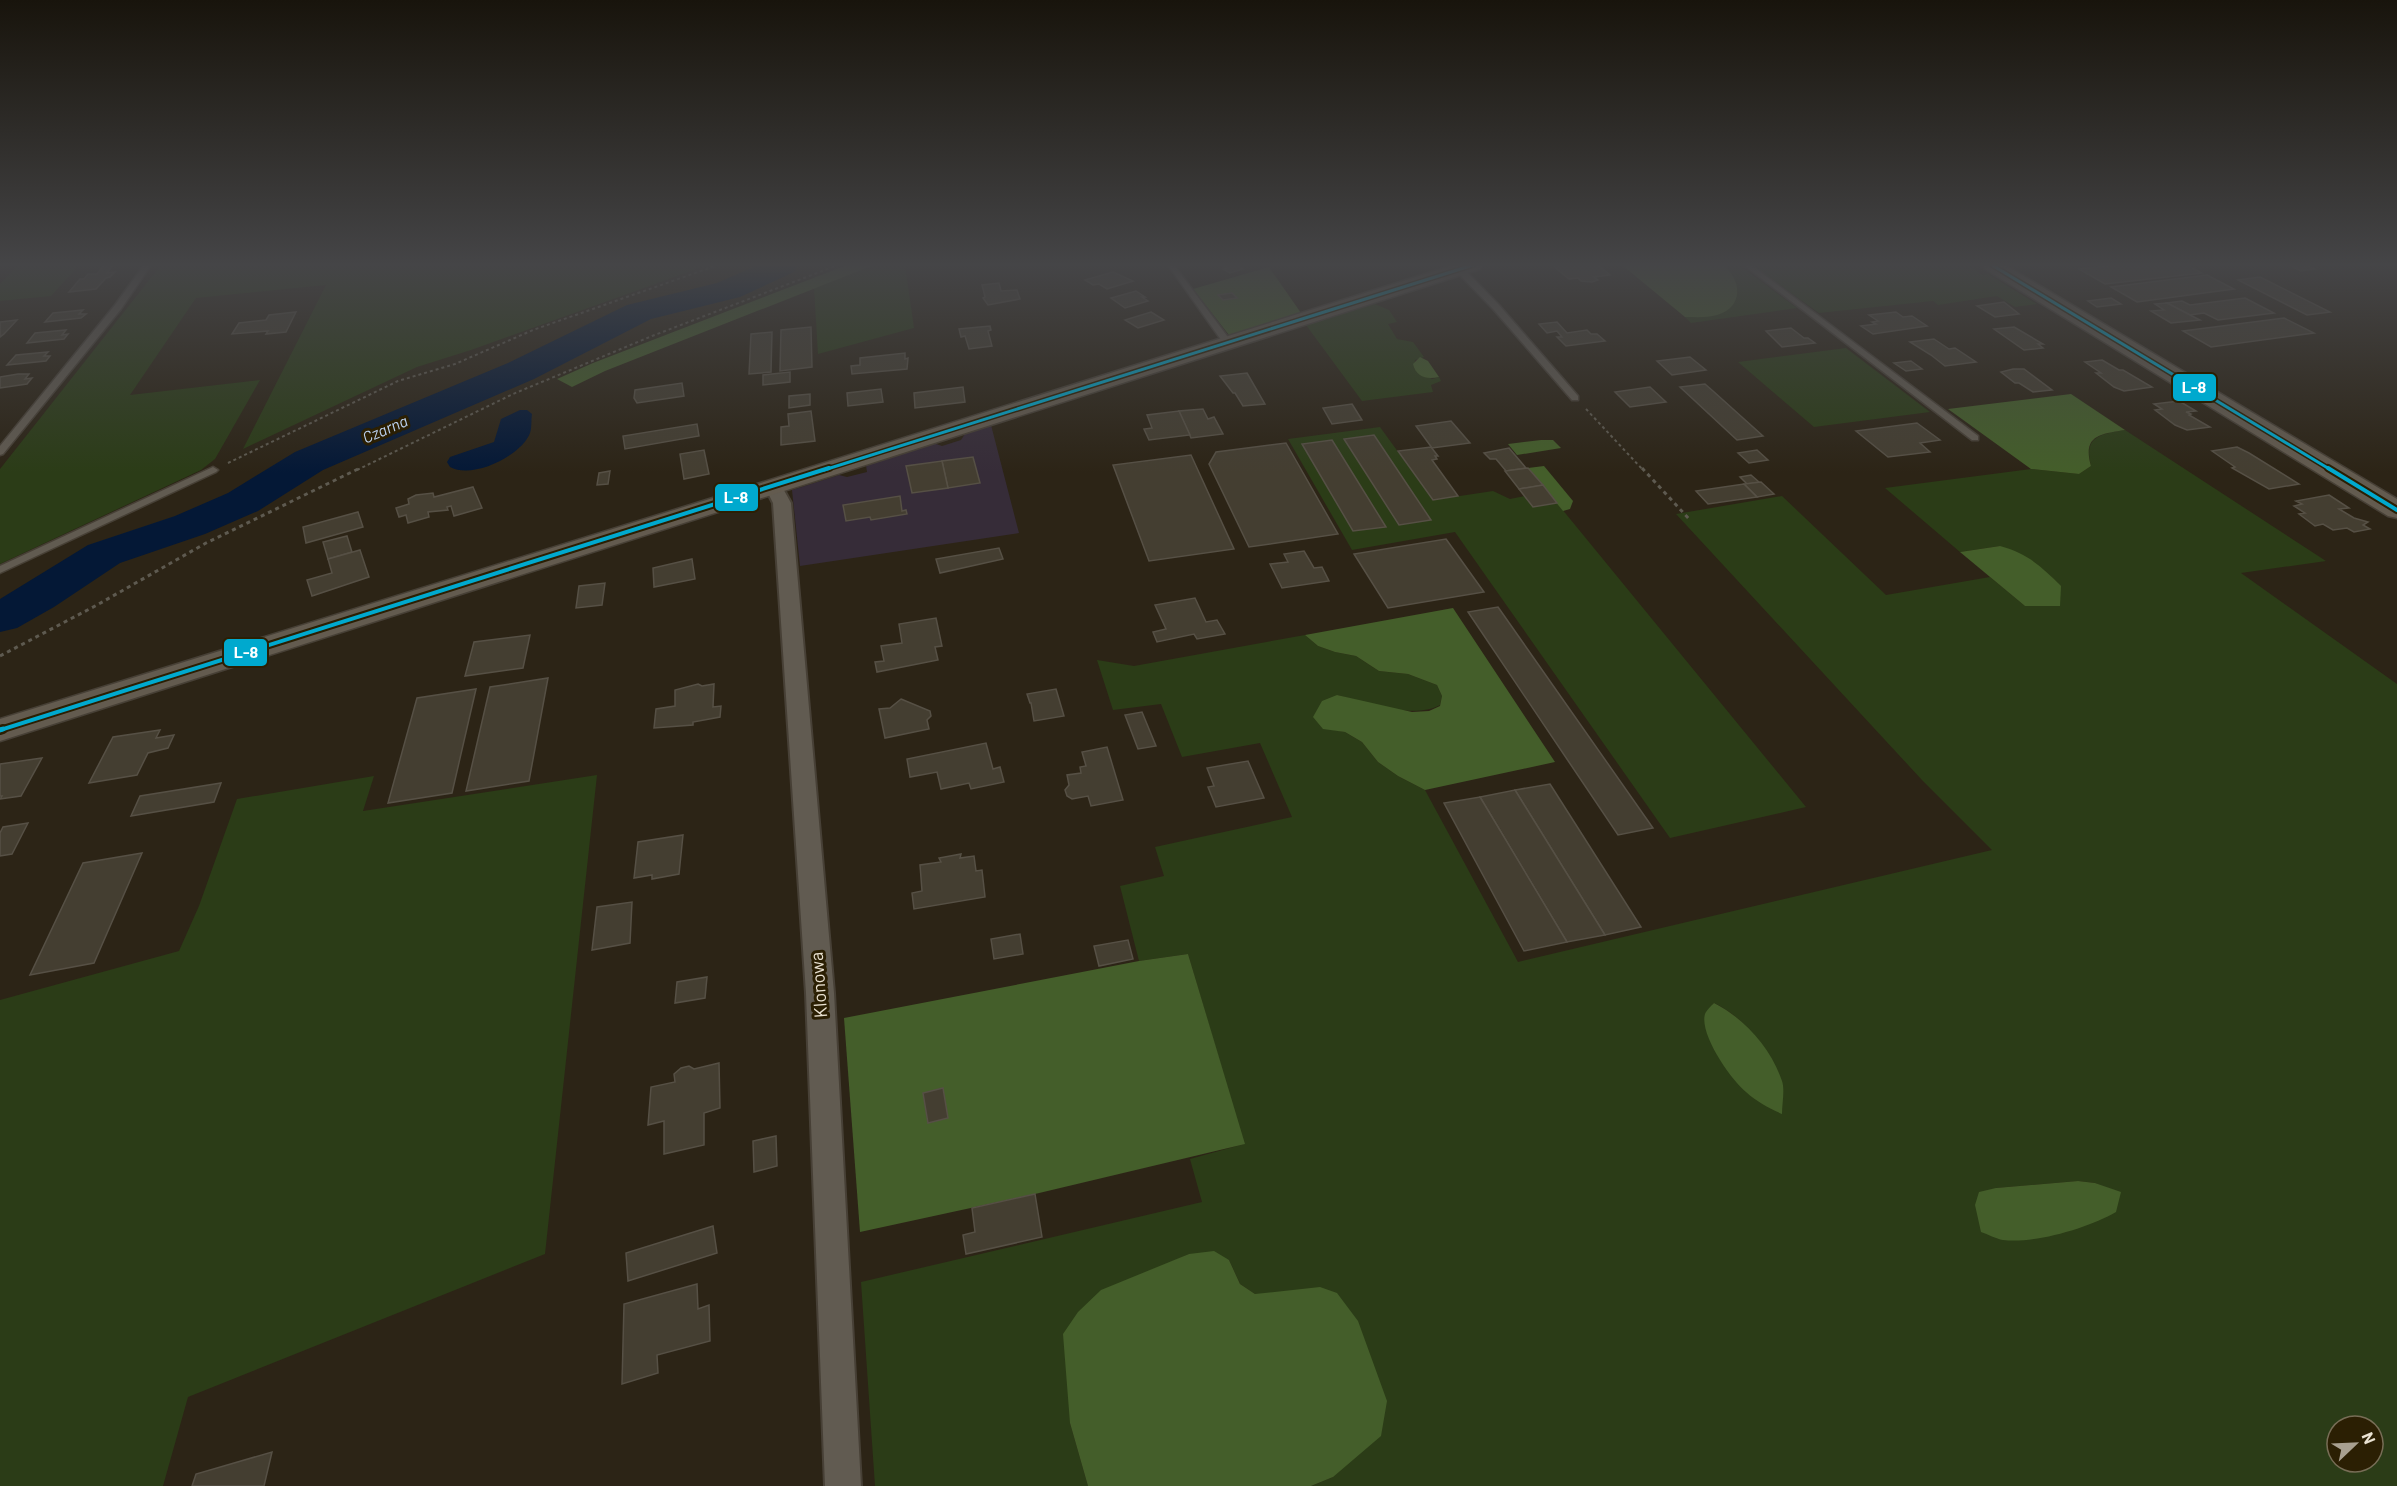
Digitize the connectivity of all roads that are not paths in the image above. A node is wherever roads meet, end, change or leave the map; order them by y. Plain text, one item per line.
1 (96, 334) edge
2 (1222, 334) edge
3 (1251, 334) edge
4 (1519, 334) edge
5 (1839, 334) edge
6 (2108, 334) edge
7 (1227, 342) junction
8 (1575, 398) road end
9 (1975, 438) dead end
10 (0, 452) edge
11 (213, 470) road end
12 (774, 487) junction
13 (2397, 510) edge
14 (0, 570) edge
15 (0, 729) edge
16 (843, 1486) edge

1 - 10 lane
2 - 7 lane
3 - 7 street
4 - 8 lane
5 - 9 lane
6 - 13 street
7 - 12 street
11 - 14 lane
12 - 15 street
12 - 16 street, Klonowa

